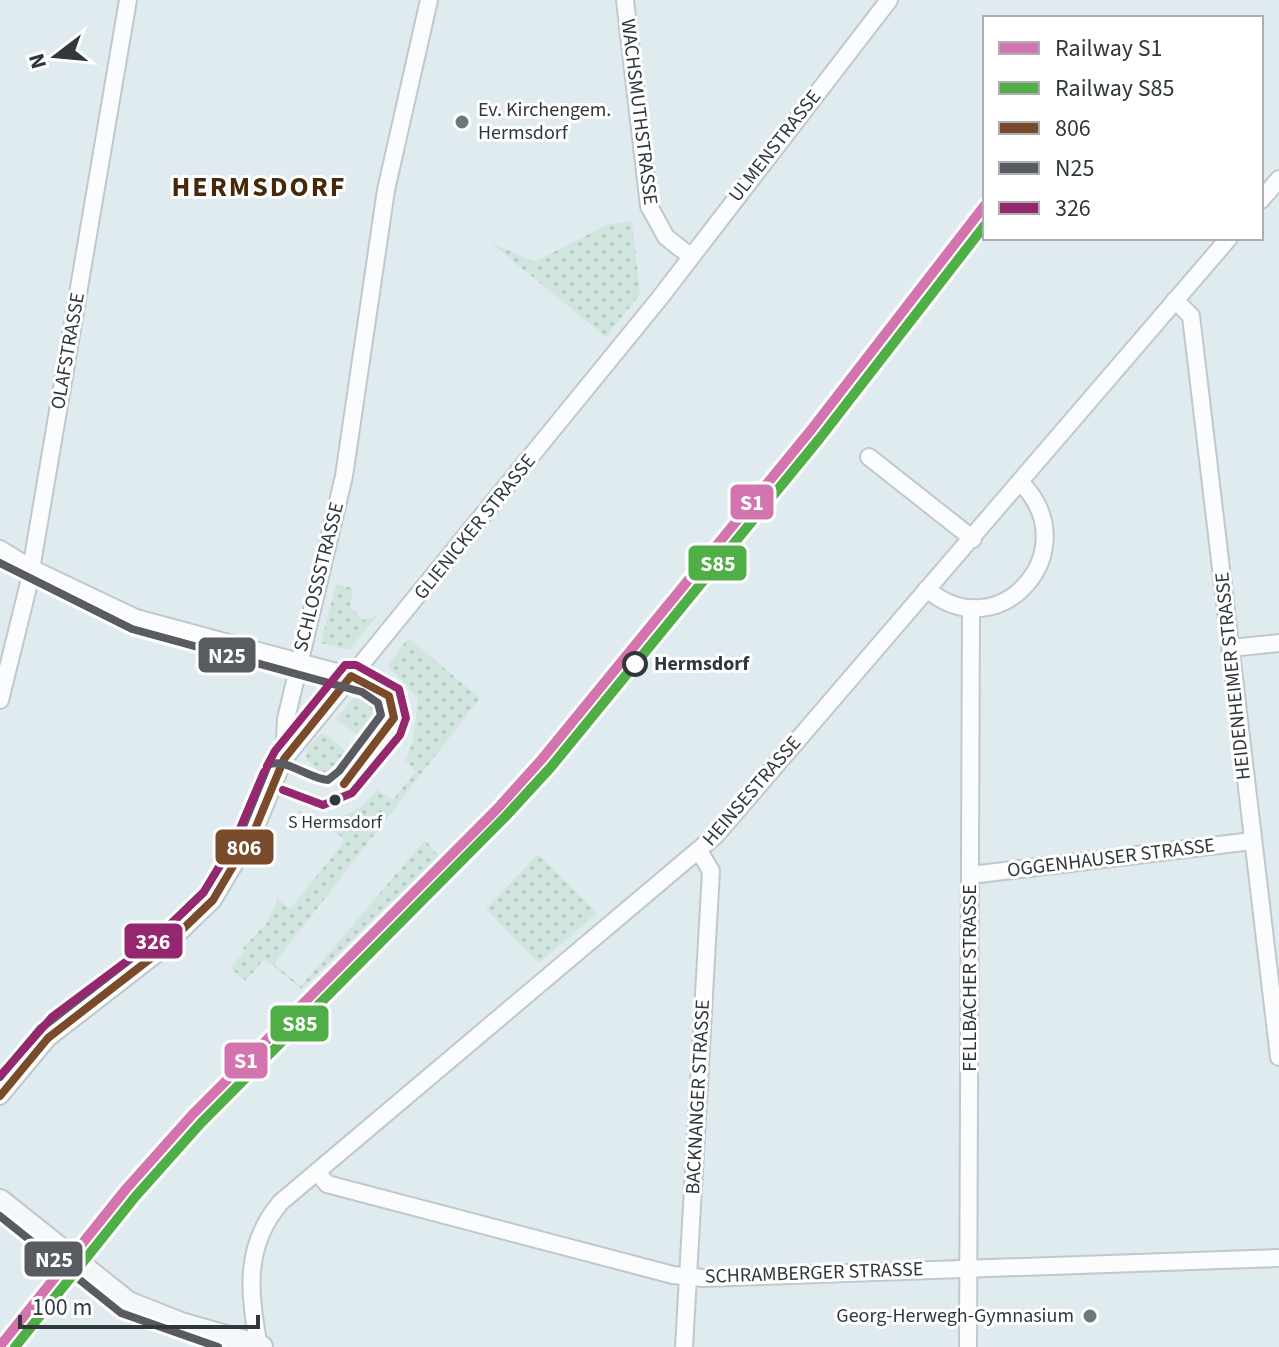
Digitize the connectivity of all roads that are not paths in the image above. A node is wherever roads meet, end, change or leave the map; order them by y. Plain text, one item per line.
1 (128, 0) edge
2 (429, 0) edge
3 (625, 0) edge
4 (889, 0) edge
5 (1279, 179) edge
6 (1263, 198) edge
7 (1227, 240) edge
8 (690, 256) junction
9 (663, 293) joint
10 (1175, 300) junction
11 (869, 457) dead end
12 (1021, 483) junction
13 (973, 539) junction
14 (0, 549) edge
15 (31, 568) junction
16 (927, 589) junction
17 (971, 608) junction
18 (1279, 643) edge
19 (1231, 648) junction
20 (299, 662) junction
21 (351, 676) junction
22 (0, 700) edge
23 (284, 759) junction
24 (1252, 841) junction
25 (699, 851) junction
26 (971, 875) junction
27 (1279, 1057) edge
28 (0, 1096) edge
29 (318, 1173) junction
30 (0, 1201) edge
31 (1279, 1258) edge
32 (969, 1267) junction
33 (688, 1277) junction
34 (260, 1347) edge
35 (684, 1347) edge
36 (968, 1347) edge

1 - 15 street, OLAFSTRASSE
2 - 20 street, SCHLOSSSTRASSE
3 - 8 street, WACHSMUTHSTRASSE
4 - 8 street, ULMENSTRASSE
5 - 6 street
7 - 10 street, HEINSESTRASSE
8 - 9 street, ULMENSTRASSE
9 - 21 street, GLIENICKER STRASSE
10 - 12 street, HEINSESTRASSE
10 - 19 street, HEIDENHEIMER STRASSE
11 - 13 street
12 - 13 street, HEINSESTRASSE
12 - 17 street
13 - 16 street, HEINSESTRASSE
14 - 15 street
15 - 20 street
15 - 22 street, OLAFSTRASSE
16 - 17 street
16 - 25 street, HEINSESTRASSE
17 - 26 street, FELLBACHER STRASSE
18 - 19 street
19 - 24 street, HEIDENHEIMER STRASSE
20 - 21 street
20 - 23 street, SCHLOSSSTRASSE
21 - 23 street, GLIENICKER STRASSE
23 - 28 street, SCHLOSSSTRASSE
24 - 26 street, OGGENHAUSER STRASSE
24 - 27 street, HEIDENHEIMER STRASSE
25 - 29 street, HEINSESTRASSE
25 - 33 street, BACKNANGER STRASSE
26 - 32 street, FELLBACHER STRASSE
29 - 33 street, SCHRAMBERGER STRASSE
29 - 34 street, HEINSESTRASSE
30 - 34 main road
31 - 32 street, SCHRAMBERGER STRASSE
32 - 33 street, SCHRAMBERGER STRASSE
32 - 36 street, FELLBACHER STRASSE
33 - 35 street, BACKNANGER STRASSE

